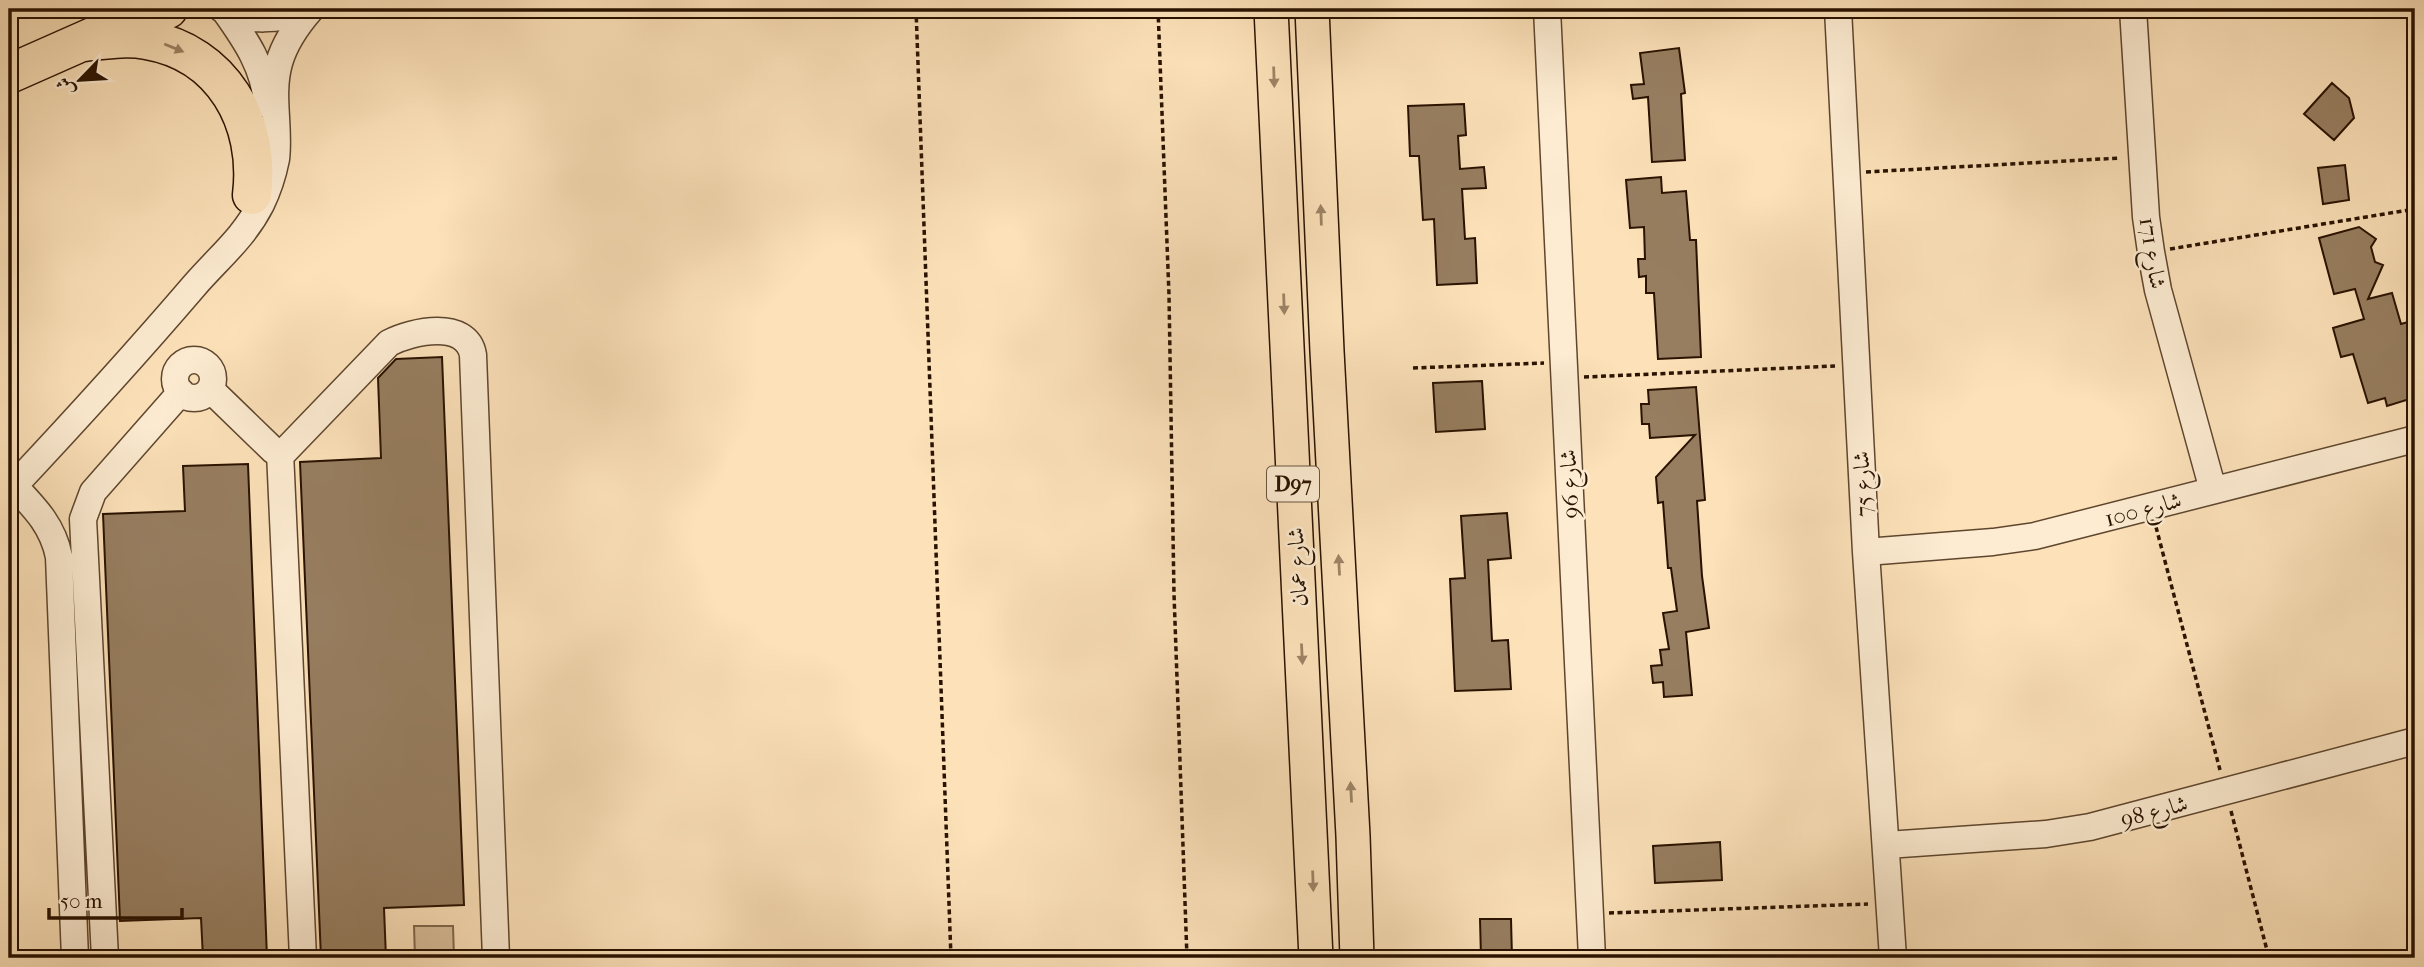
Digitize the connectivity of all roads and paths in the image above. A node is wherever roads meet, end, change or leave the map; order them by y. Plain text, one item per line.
1 (168, 9) edge
2 (308, 9) edge
3 (916, 9) edge
4 (1158, 9) edge
5 (1271, 9) edge
6 (1312, 9) edge
7 (1547, 9) edge
8 (1838, 9) edge
9 (2133, 9) edge
10 (224, 10) edge
11 (83, 42) junction
12 (9, 74) edge
13 (2142, 157) junction
14 (1846, 173) junction
15 (252, 195) junction
16 (2415, 209) edge
17 (2151, 253) junction
18 (216, 260) junction
19 (150, 337) junction
20 (180, 365) junction
21 (1856, 365) junction
22 (1413, 368) dead end
23 (1564, 370) junction
24 (210, 389) junction
25 (181, 392) junction
26 (2415, 439) edge
27 (280, 452) junction
28 (11, 489) edge
29 (2213, 491) junction
30 (2151, 507) junction
31 (1866, 552) junction
32 (2415, 741) edge
33 (2225, 792) junction
34 (1886, 845) junction
35 (1890, 903) junction
36 (1590, 914) junction
37 (75, 958) edge
38 (105, 958) edge
39 (303, 958) edge
40 (496, 958) edge
41 (951, 958) edge
42 (1187, 958) edge
43 (1316, 958) edge
44 (1357, 958) edge
45 (1592, 958) edge
46 (1893, 958) edge
47 (2269, 958) edge

1 - 11 highway
2 - 10 street
2 - 18 street
3 - 41 path
4 - 42 path
5 -> 43 main road, شارع عمان / D97
44 -> 6 main road, شارع عمان / D97
7 - 23 street, شارع 96
8 - 14 street, شارع 75
9 - 13 street, شارع 171
10 - 15 street
11 - 12 highway
11 -> 15 highway
13 - 14 path
13 - 17 street, شارع 171
14 - 21 street, شارع 75
15 - 18 street
16 - 17 path
17 - 29 street, شارع 171
18 - 19 street
19 - 20 street
19 - 28 street
20 - 24 street
20 - 25 street
21 - 23 path
21 - 31 street, شارع 75
22 - 23 path
23 - 36 street, شارع 96
24 - 25 street
24 - 27 street
25 - 38 street
26 - 29 street, شارع 100
27 - 39 street
27 - 40 street
28 - 37 street
29 - 30 street, شارع 100
30 - 31 street, شارع 100
30 - 33 path
31 - 34 street, شارع 75
32 - 33 street, شارع 98
33 - 34 street, شارع 98
33 - 47 path
34 - 35 street, شارع 75
35 - 36 path
35 - 46 street, شارع 75
36 - 45 street, شارع 96

